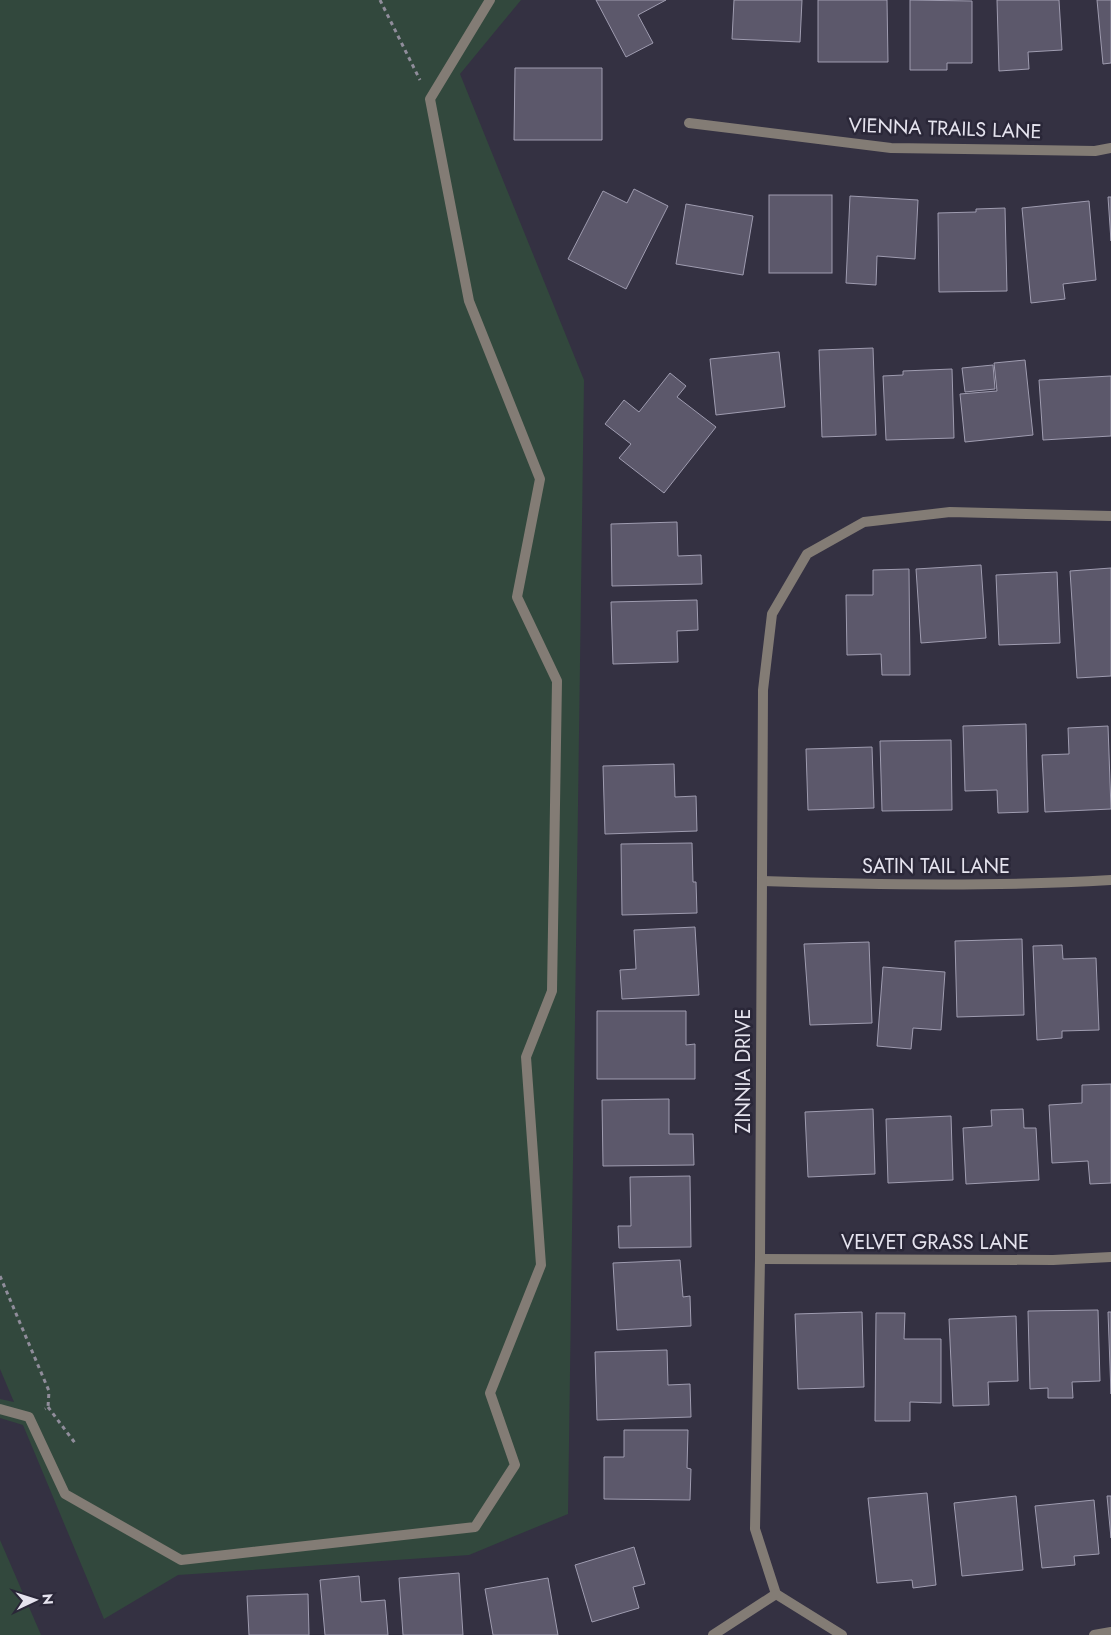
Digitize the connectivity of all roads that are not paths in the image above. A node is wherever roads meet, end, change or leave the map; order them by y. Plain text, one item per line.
1 (490, 0) edge
2 (689, 123) dead end
3 (1111, 148) edge
4 (1111, 516) edge
5 (1111, 880) edge
6 (762, 881) junction
7 (1111, 1257) edge
8 (760, 1259) junction
9 (0, 1409) edge
10 (776, 1594) junction
11 (1111, 1632) edge
12 (713, 1635) edge
13 (842, 1635) edge
14 (1094, 1635) edge

1 - 9 street
2 - 3 street, VIENNA TRAILS LANE
4 - 6 street, ZINNIA DRIVE
5 - 6 street, SATIN TAIL LANE
6 - 8 street, ZINNIA DRIVE
7 - 8 street, VELVET GRASS LANE
8 - 10 street, ZINNIA DRIVE
10 - 12 street
10 - 13 street
11 - 14 street

